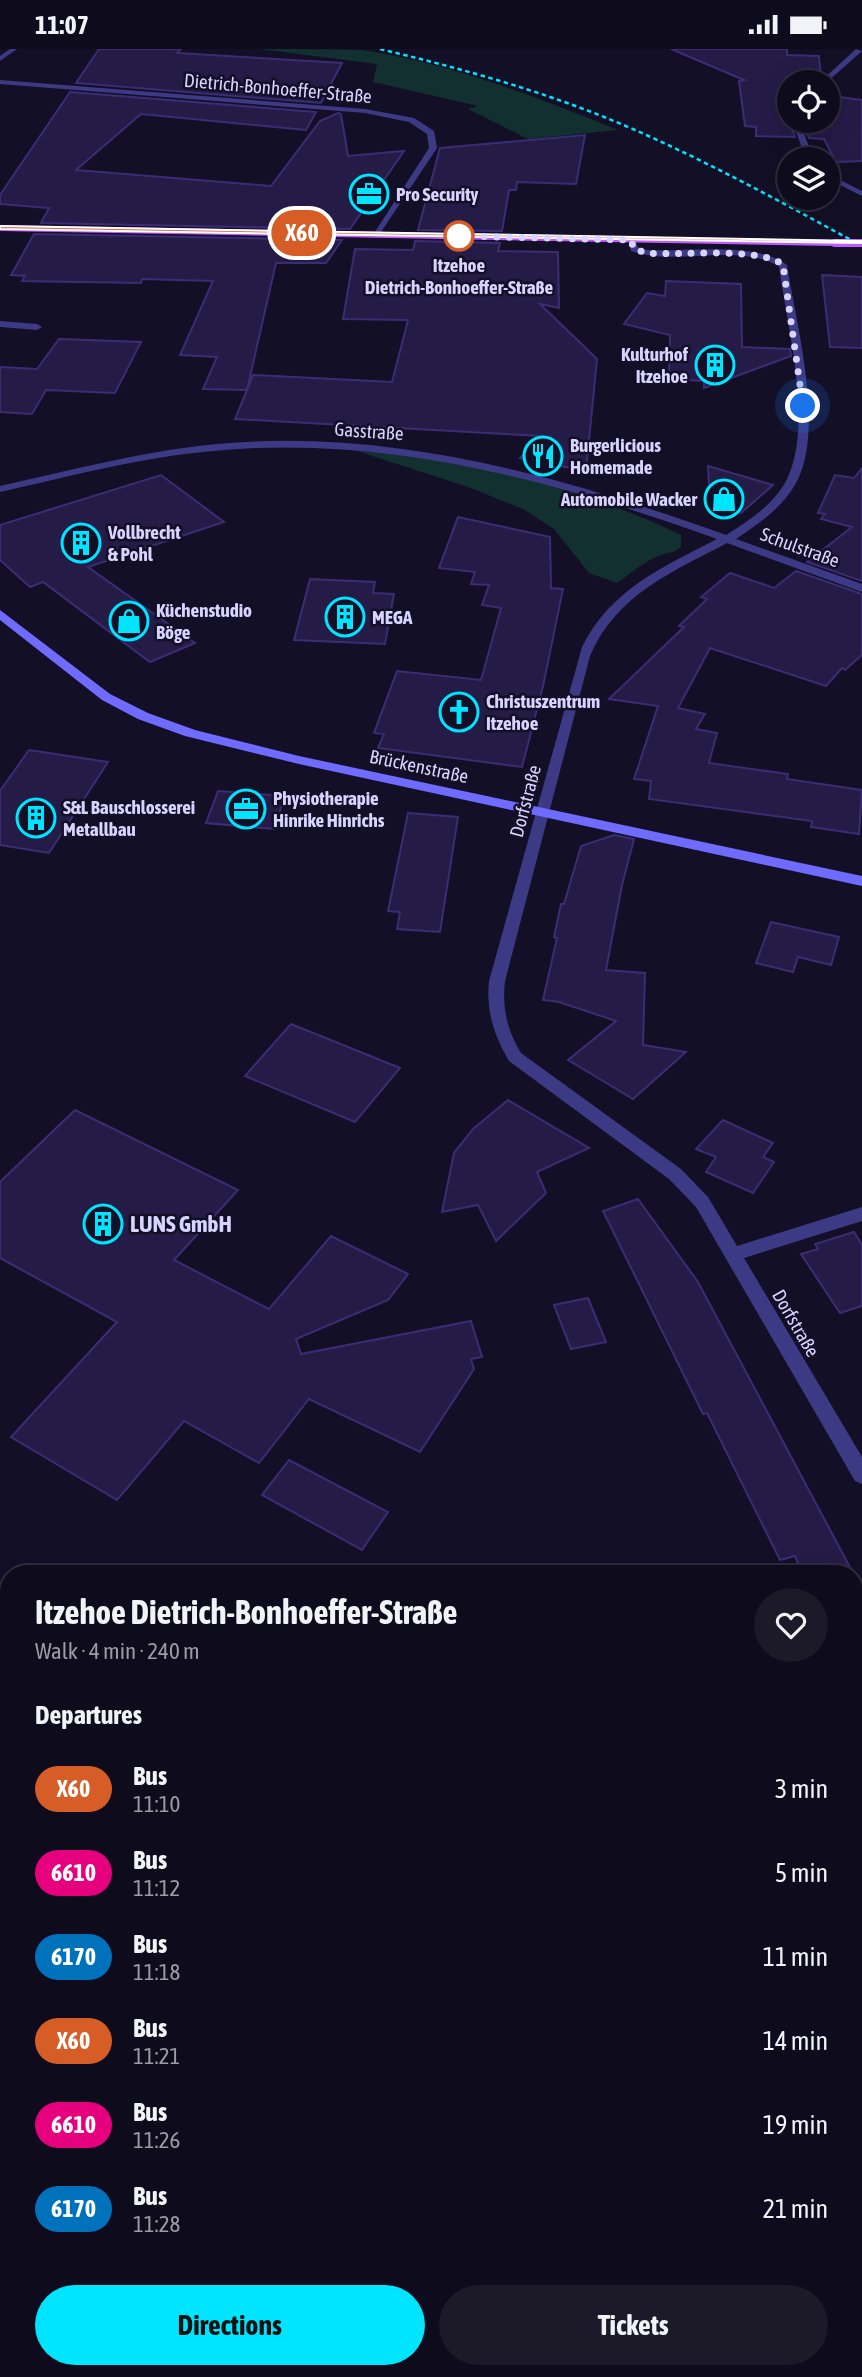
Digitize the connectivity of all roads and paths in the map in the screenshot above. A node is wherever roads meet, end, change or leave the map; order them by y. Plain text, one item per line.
1 (14, 49) edge
2 (860, 49) edge
3 (0, 59) edge
4 (836, 70) edge
5 (0, 82) edge
6 (840, 182) edge
7 (862, 194) edge
8 (0, 228) edge
9 (377, 235) junction
10 (631, 240) junction
11 (862, 243) edge
12 (0, 324) edge
13 (37, 327) dead end
14 (0, 489) edge
15 (727, 540) junction
16 (862, 588) edge
17 (0, 614) edge
18 (542, 812) junction
19 (862, 881) edge
20 (862, 1215) edge
21 (734, 1254) junction
22 (862, 1475) edge

1 - 3 street
2 - 4 street
5 - 9 street, Dietrich-Bonhoeffer-Straße
6 - 7 street
8 - 9 main road
9 - 10 main road
10 - 11 main road, bridge
10 - 15 street, Dorfstraße
12 - 13 street
14 - 15 street, Gasstraße
15 - 16 street, Schulstraße
15 - 18 street, Dorfstraße
17 - 18 street, Brückenstraße
18 - 19 street, Brückenstraße
18 - 21 street, Dorfstraße
20 - 21 street
21 - 22 street, Dorfstraße

